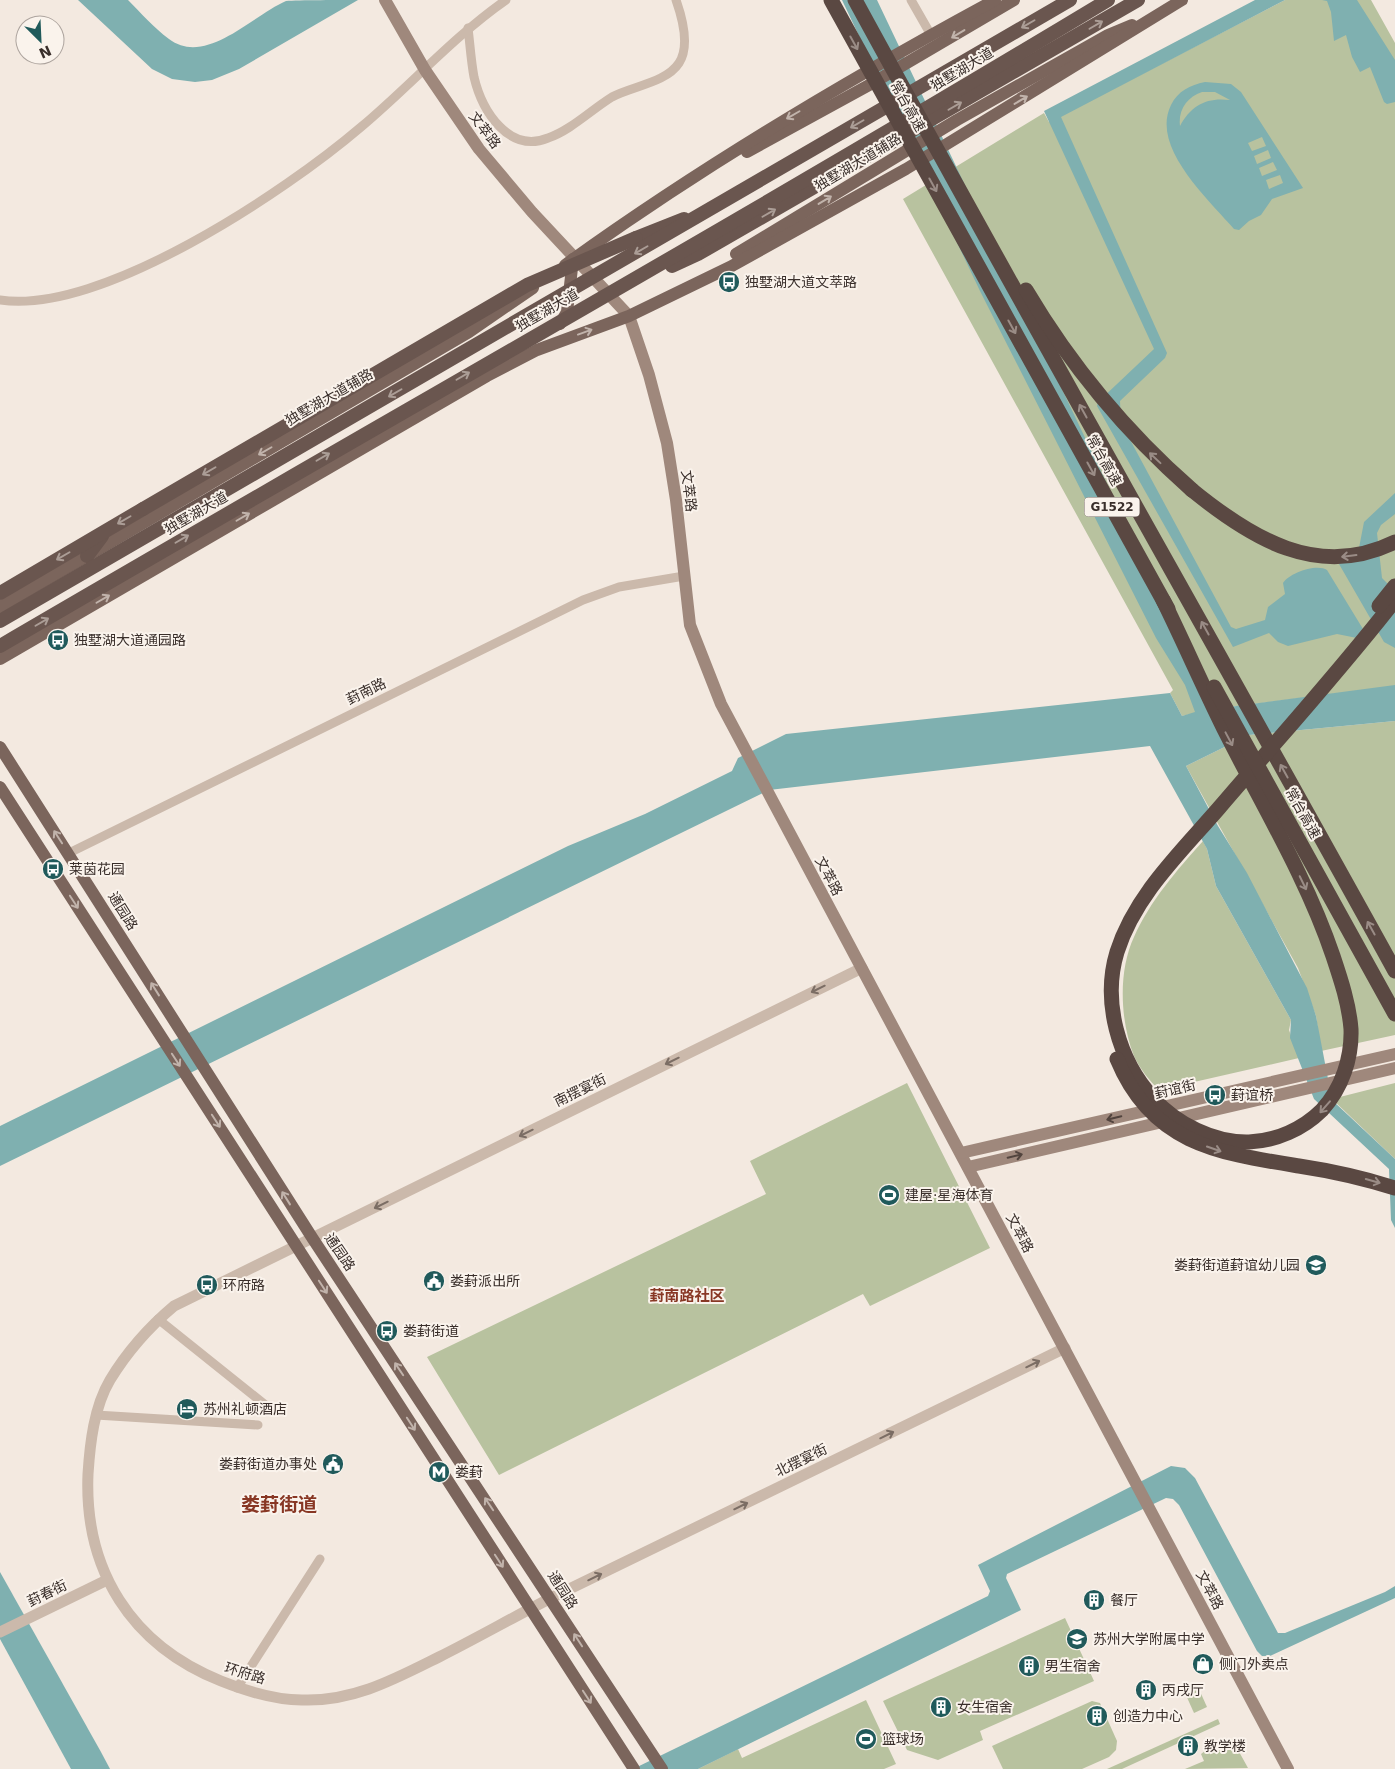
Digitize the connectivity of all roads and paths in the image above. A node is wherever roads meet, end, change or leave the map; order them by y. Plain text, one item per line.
1 (385, 0) edge
2 (506, 0) edge
3 (676, 0) edge
4 (830, 0) edge
5 (855, 0) edge
6 (860, 0) edge
7 (911, 0) edge
8 (995, 0) edge
9 (1014, 0) edge
10 (1070, 0) edge
11 (1108, 0) edge
12 (1138, 0) edge
13 (1182, 0) edge
14 (1162, 12) junction
15 (468, 28) junction
16 (931, 35) junction
17 (424, 70) junction
18 (663, 197) junction
19 (720, 205) junction
20 (573, 259) junction
21 (680, 292) junction
22 (0, 300) edge
23 (570, 315) junction
24 (628, 316) junction
25 (537, 350) junction
26 (138, 526) junction
27 (105, 531) junction
28 (1395, 542) edge
29 (87, 556) junction
30 (684, 576) junction
31 (1395, 586) edge
32 (0, 593) edge
33 (1163, 600) junction
34 (1395, 600) edge
35 (0, 607) edge
36 (0, 621) edge
37 (0, 629) edge
38 (0, 646) edge
39 (0, 659) edge
40 (0, 747) edge
41 (0, 787) edge
42 (69, 853) junction
43 (862, 968) junction
44 (1395, 971) edge
45 (1395, 1014) edge
46 (1395, 1054) edge
47 (1395, 1069) edge
48 (961, 1154) junction
49 (968, 1167) junction
50 (1395, 1188) edge
51 (312, 1239) junction
52 (296, 1246) junction
53 (158, 1319) junction
54 (1065, 1348) junction
55 (268, 1407) dead end
56 (96, 1415) junction
57 (258, 1425) dead end
58 (320, 1560) dead end
59 (107, 1580) junction
60 (551, 1598) junction
61 (530, 1610) junction
62 (0, 1632) edge
63 (237, 1688) junction
64 (633, 1767) edge
65 (662, 1769) edge
66 (1288, 1769) edge

1 - 17 main road, 文萃路
2 - 15 street
3 - 15 street
4 -> 33 highway, 常台高速 / G1522, bridge
44 -> 5 highway, 常台高速 / G1522, bridge
28 -> 6 highway, bridge
7 - 16 street
8 - 16 main road, 独墅湖大道辅路
9 -> 18 main road, 独墅湖大道辅路, bridge
10 -> 19 highway, 独墅湖大道, bridge
11 - 23 highway, 独墅湖大道, bridge
23 -> 12 highway, bridge
13 - 14 main road, 独墅湖大道辅路
21 -> 14 main road, 独墅湖大道辅路, bridge
21 -> 14 main road, 独墅湖大道辅路, bridge
15 - 17 street
16 -> 18 main road, 独墅湖大道辅路, bridge
17 - 20 main road, 文萃路
17 - 22 street
18 - 20 main road, 独墅湖大道辅路
19 -> 27 highway, bridge
19 -> 36 highway, 独墅湖大道, bridge
20 - 24 main road, 文萃路
20 - 25 main road
20 -> 26 main road, 独墅湖大道辅路
21 - 24 main road, 独墅湖大道辅路
38 -> 23 highway, 独墅湖大道, bridge
25 -> 24 main road, 独墅湖大道辅路
24 - 30 main road, 文萃路
39 -> 25 main road, 独墅湖大道辅路
26 - 29 main road, 独墅湖大道辅路
26 - 37 main road
27 - 29 highway
27 -> 32 highway
29 - 35 main road, 独墅湖大道辅路
30 - 42 street, 葑南路
30 - 43 main road, 文萃路
31 -> 50 highway, bridge
33 -> 34 highway, bridge
33 - 45 highway, 常台高速 / G1522, bridge
42 -> 40 main road, 通园路
41 -> 52 main road
51 -> 42 main road, 通园路
43 - 48 main road, 文萃路
43 -> 51 street, 南摆宴街
46 - 47 main road
46 -> 48 main road, 葑谊街
49 -> 47 main road
48 - 49 main road, 文萃路
49 - 54 main road, 文萃路
51 - 52 street, 环府路
60 -> 51 main road, 通园路
52 - 53 street, 环府路
52 -> 61 main road
53 - 55 street
53 - 56 street, 环府路
60 -> 54 street, 北摆宴街
54 - 66 main road, 文萃路
56 - 57 street
56 - 59 street, 环府路
58 - 63 street
59 - 62 street, 葑春街
59 - 63 street, 环府路
60 - 61 street, 环府路
65 -> 60 main road, 通园路
61 - 63 street, 环府路
61 -> 64 main road

